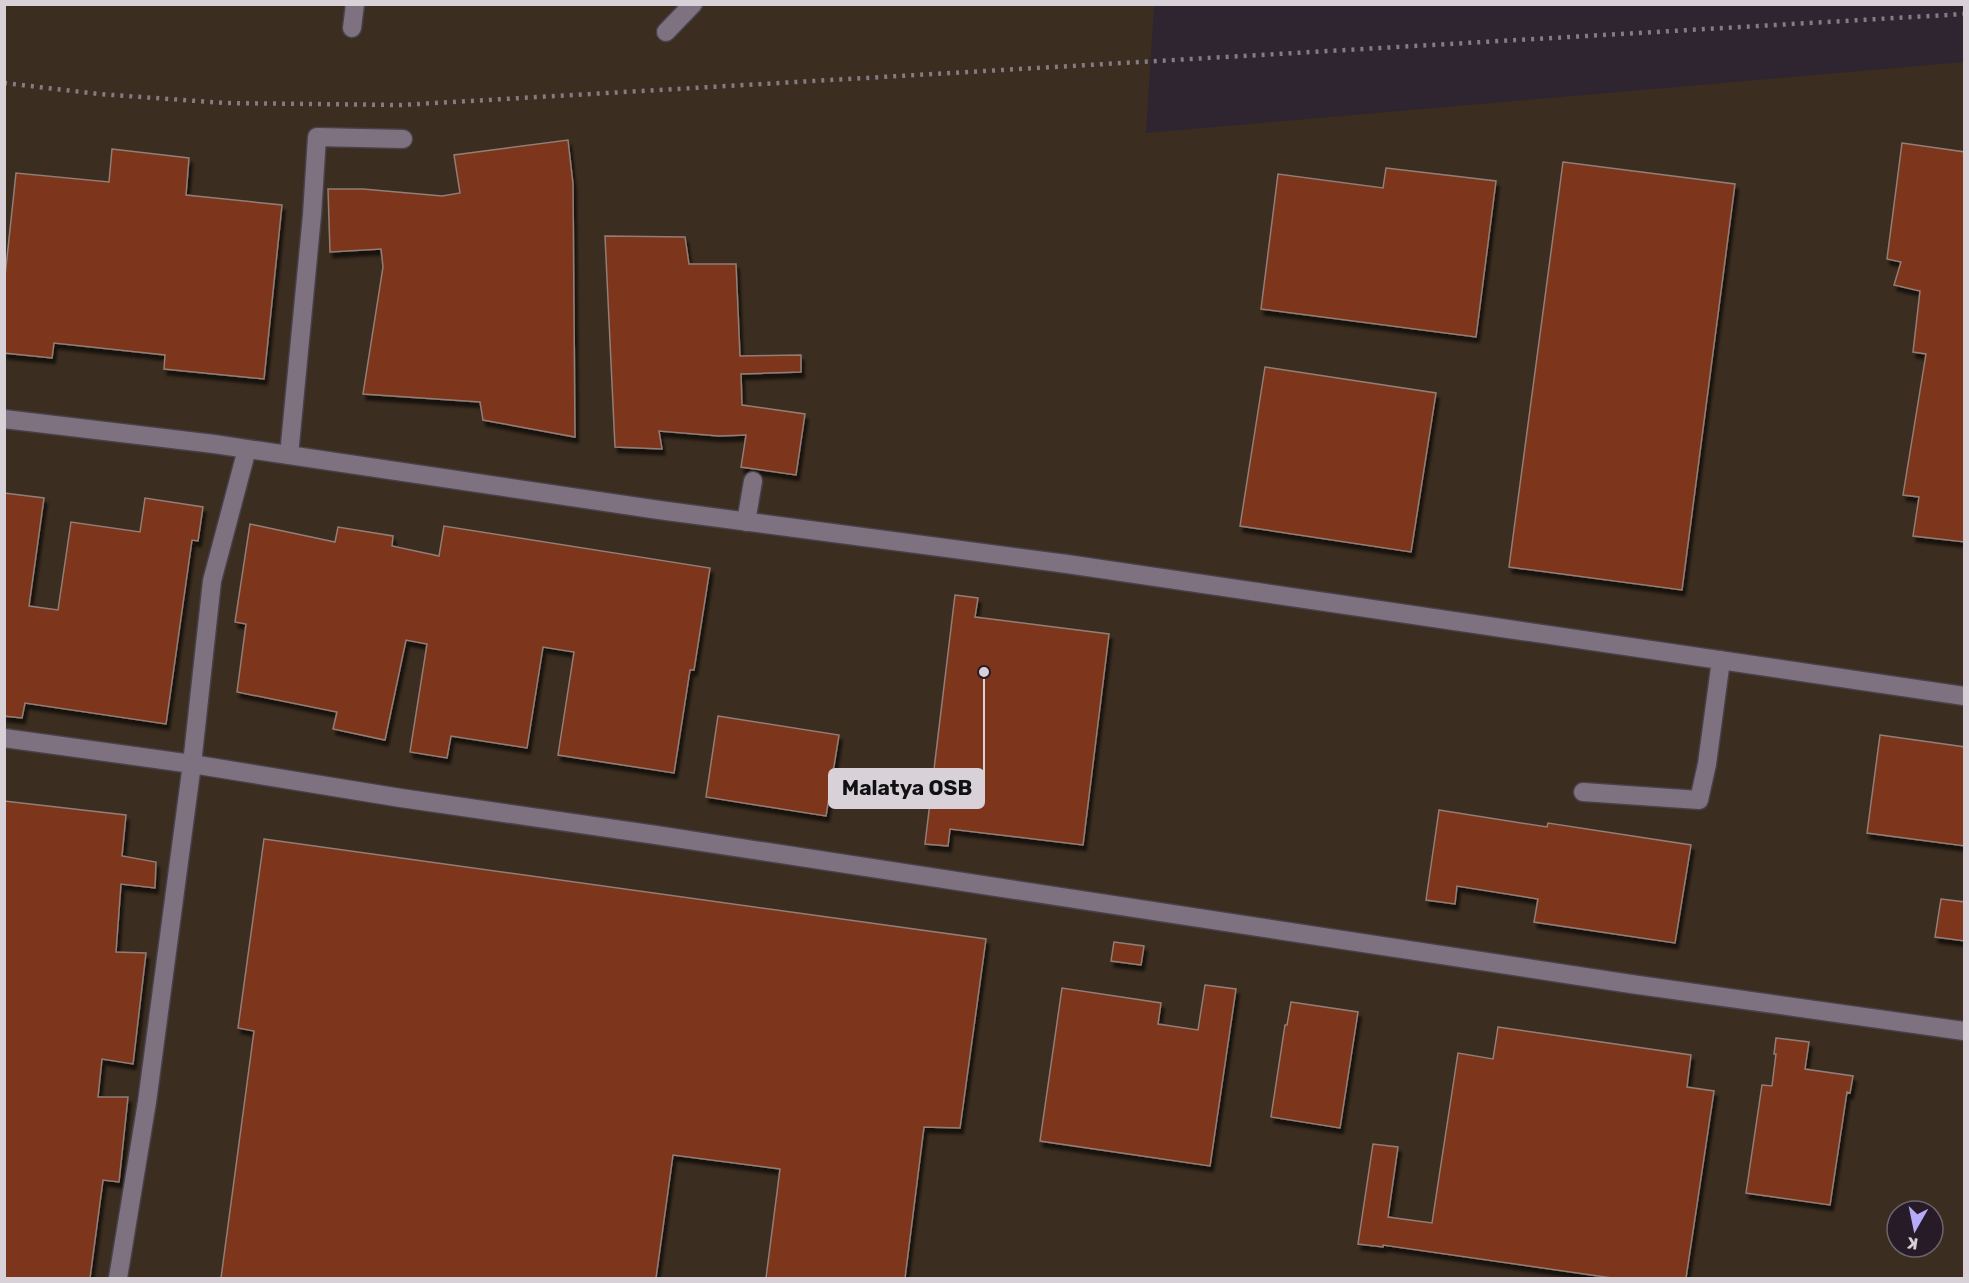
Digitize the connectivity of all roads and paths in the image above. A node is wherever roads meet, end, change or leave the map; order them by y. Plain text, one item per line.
1 (355, 4) edge
2 (693, 4) edge
3 (352, 28) dead end
4 (666, 32) dead end
5 (403, 140) dead end
6 (4, 419) edge
7 (247, 449) junction
8 (289, 455) junction
9 (753, 481) dead end
10 (746, 522) junction
11 (1721, 660) junction
12 (1965, 696) edge
13 (4, 738) edge
14 (192, 764) junction
15 (1583, 792) dead end
16 (1965, 1031) edge
17 (118, 1278) edge

1 - 3 street
2 - 4 street
5 - 8 street
6 - 7 street
7 - 8 street
7 - 14 street
8 - 10 street
9 - 10 street
10 - 11 street
11 - 12 street
11 - 15 street
13 - 14 street
14 - 16 street
14 - 17 street

